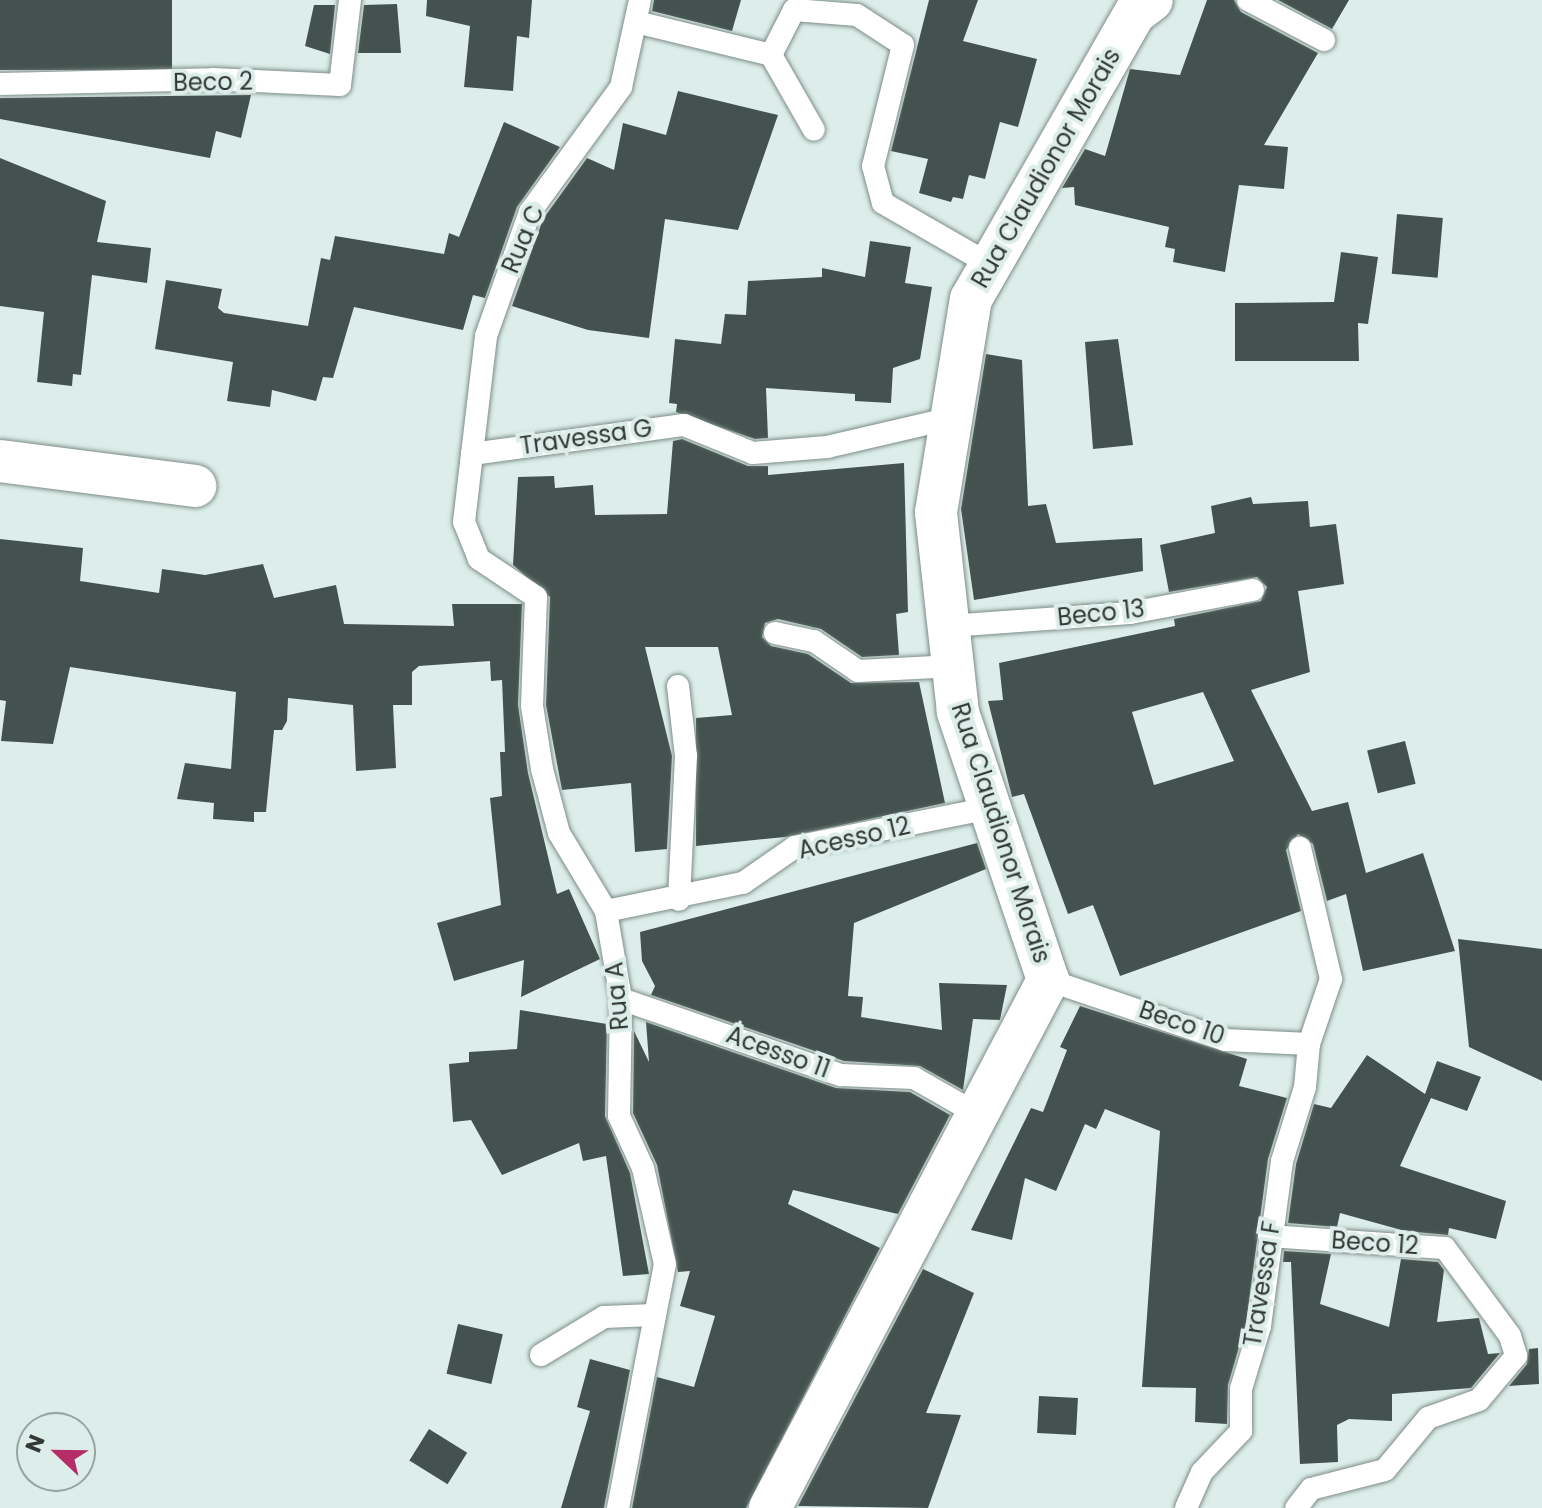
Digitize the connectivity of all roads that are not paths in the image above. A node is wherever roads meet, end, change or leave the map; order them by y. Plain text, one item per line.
1 (350, 0) edge
2 (1248, 0) edge
3 (1138, 4) edge
4 (638, 11) edge
5 (1324, 40) dead end
6 (771, 55) junction
7 (0, 84) edge
8 (814, 130) dead end
9 (991, 265) junction
10 (952, 418) junction
11 (472, 454) junction
12 (0, 461) edge
13 (195, 486) dead end
14 (1253, 590) dead end
15 (775, 633) dead end
16 (951, 646) junction
17 (678, 686) dead end
18 (991, 808) junction
19 (1300, 848) dead end
20 (679, 900) junction
21 (606, 911) junction
22 (1048, 980) junction
23 (621, 999) junction
24 (1309, 1044) junction
25 (977, 1114) junction
26 (1269, 1236) junction
27 (653, 1315) junction
28 (541, 1355) dead end
29 (776, 1506) edge
30 (618, 1508) edge
31 (1186, 1508) edge
32 (1296, 1508) edge

1 - 7 lane, Beco 2
2 - 5 lane
3 - 9 street, Rua Claudionor Morais
4 - 6 lane
4 - 11 lane, Rua C
6 - 8 lane
6 - 9 lane
9 - 10 street, Rua Claudionor Morais
10 - 11 lane, Travessa G
10 - 16 street, Rua Claudionor Morais
11 - 21 lane, Rua A
12 - 13 street
14 - 16 lane, Beco 13
15 - 16 lane, Beco 13
16 - 18 street, Rua Claudionor Morais
17 - 20 lane
18 - 20 lane, Acesso 12
18 - 22 street, Rua Claudionor Morais
19 - 24 lane
20 - 21 lane, Acesso 12
21 - 23 lane, Rua A
22 - 24 lane, Beco 10
22 - 25 street, Rua Claudionor Morais
23 - 25 lane, Acesso 11
23 - 27 lane, Rua A
24 - 26 lane, Travessa F
25 - 29 street, Rua Claudionor Morais
26 - 31 lane, Travessa F
26 - 32 lane, Beco 12
27 - 28 lane
27 - 30 lane, Rua A

